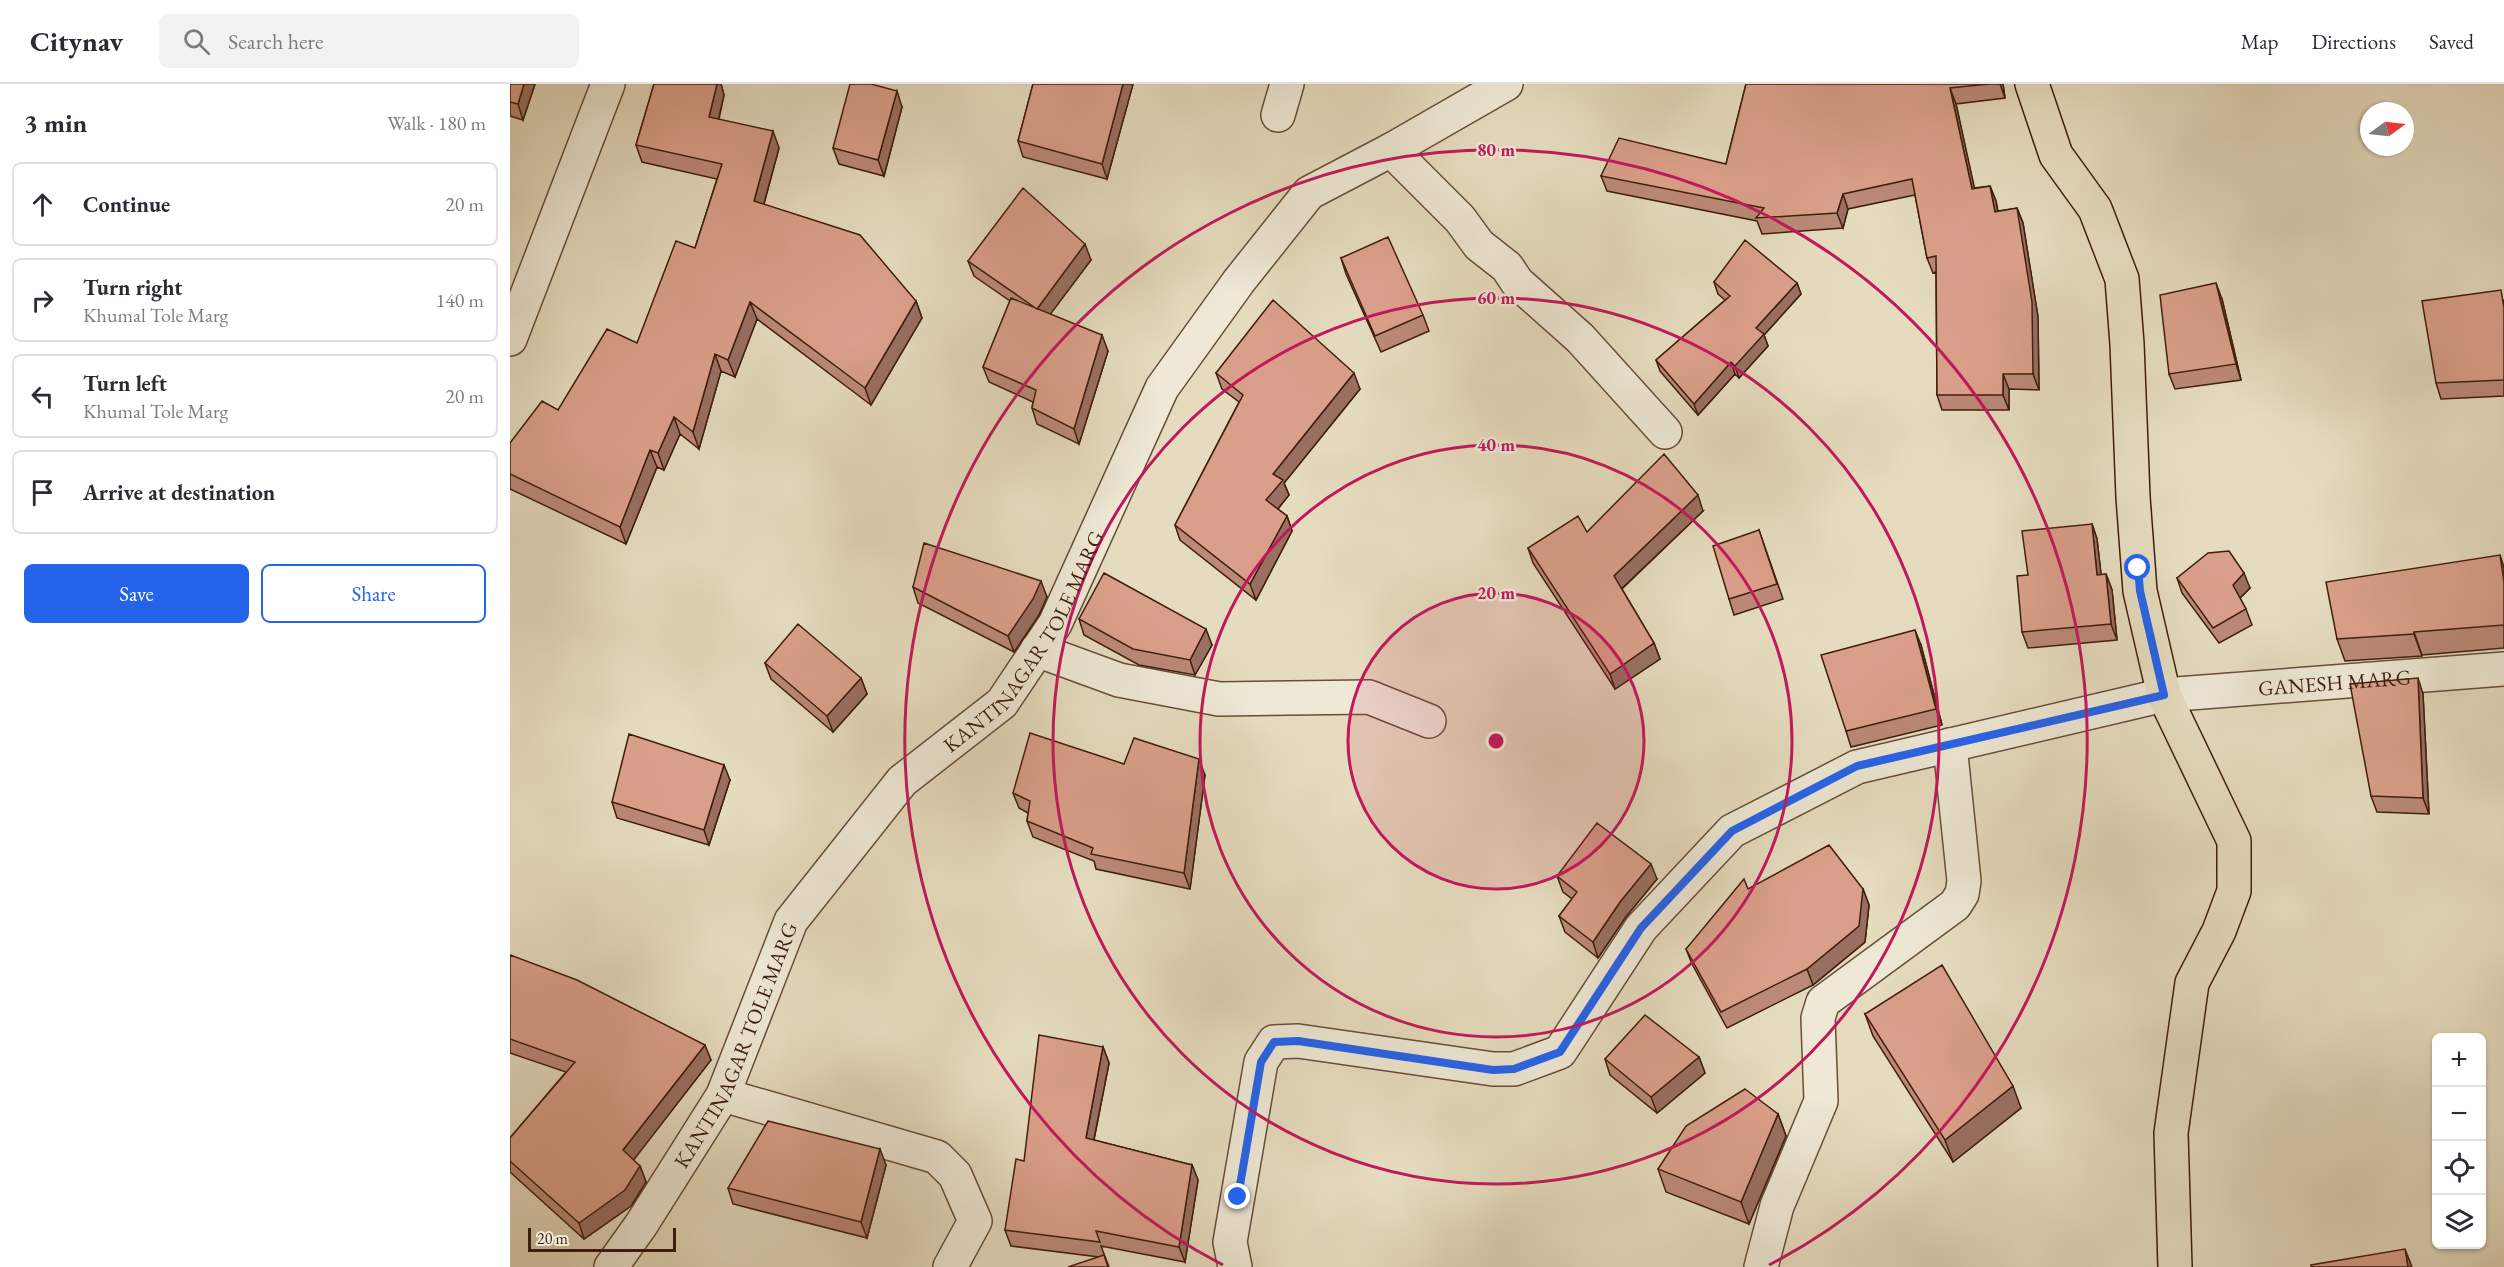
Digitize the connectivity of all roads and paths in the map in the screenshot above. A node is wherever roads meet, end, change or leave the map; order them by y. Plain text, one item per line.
1 (609, 84) edge
2 (1287, 84) edge
3 (1506, 84) edge
4 (2032, 84) edge
5 (1278, 115) dead end
6 (1391, 150) junction
7 (510, 339) edge
8 (1665, 432) dead end
9 (1037, 650) junction
10 (2504, 669) edge
11 (2164, 695) junction
12 (1429, 721) dead end
13 (1950, 746) junction
14 (723, 1095) junction
15 (611, 1267) edge
16 (950, 1267) edge
17 (1235, 1267) edge
18 (1761, 1267) edge
19 (2175, 1267) edge

1 - 7 street
2 - 5 street
3 - 6 street, KANTINAGAR TOLE MARG
4 - 11 main road
6 - 8 street
6 - 9 street, KANTINAGAR TOLE MARG
9 - 12 street
9 - 14 street, KANTINAGAR TOLE MARG
10 - 11 street, GANESH MARG
11 - 13 street, GANESH MARG
11 - 19 main road
13 - 17 street, GANESH MARG
13 - 18 street
14 - 15 street, KANTINAGAR TOLE MARG
14 - 16 street

